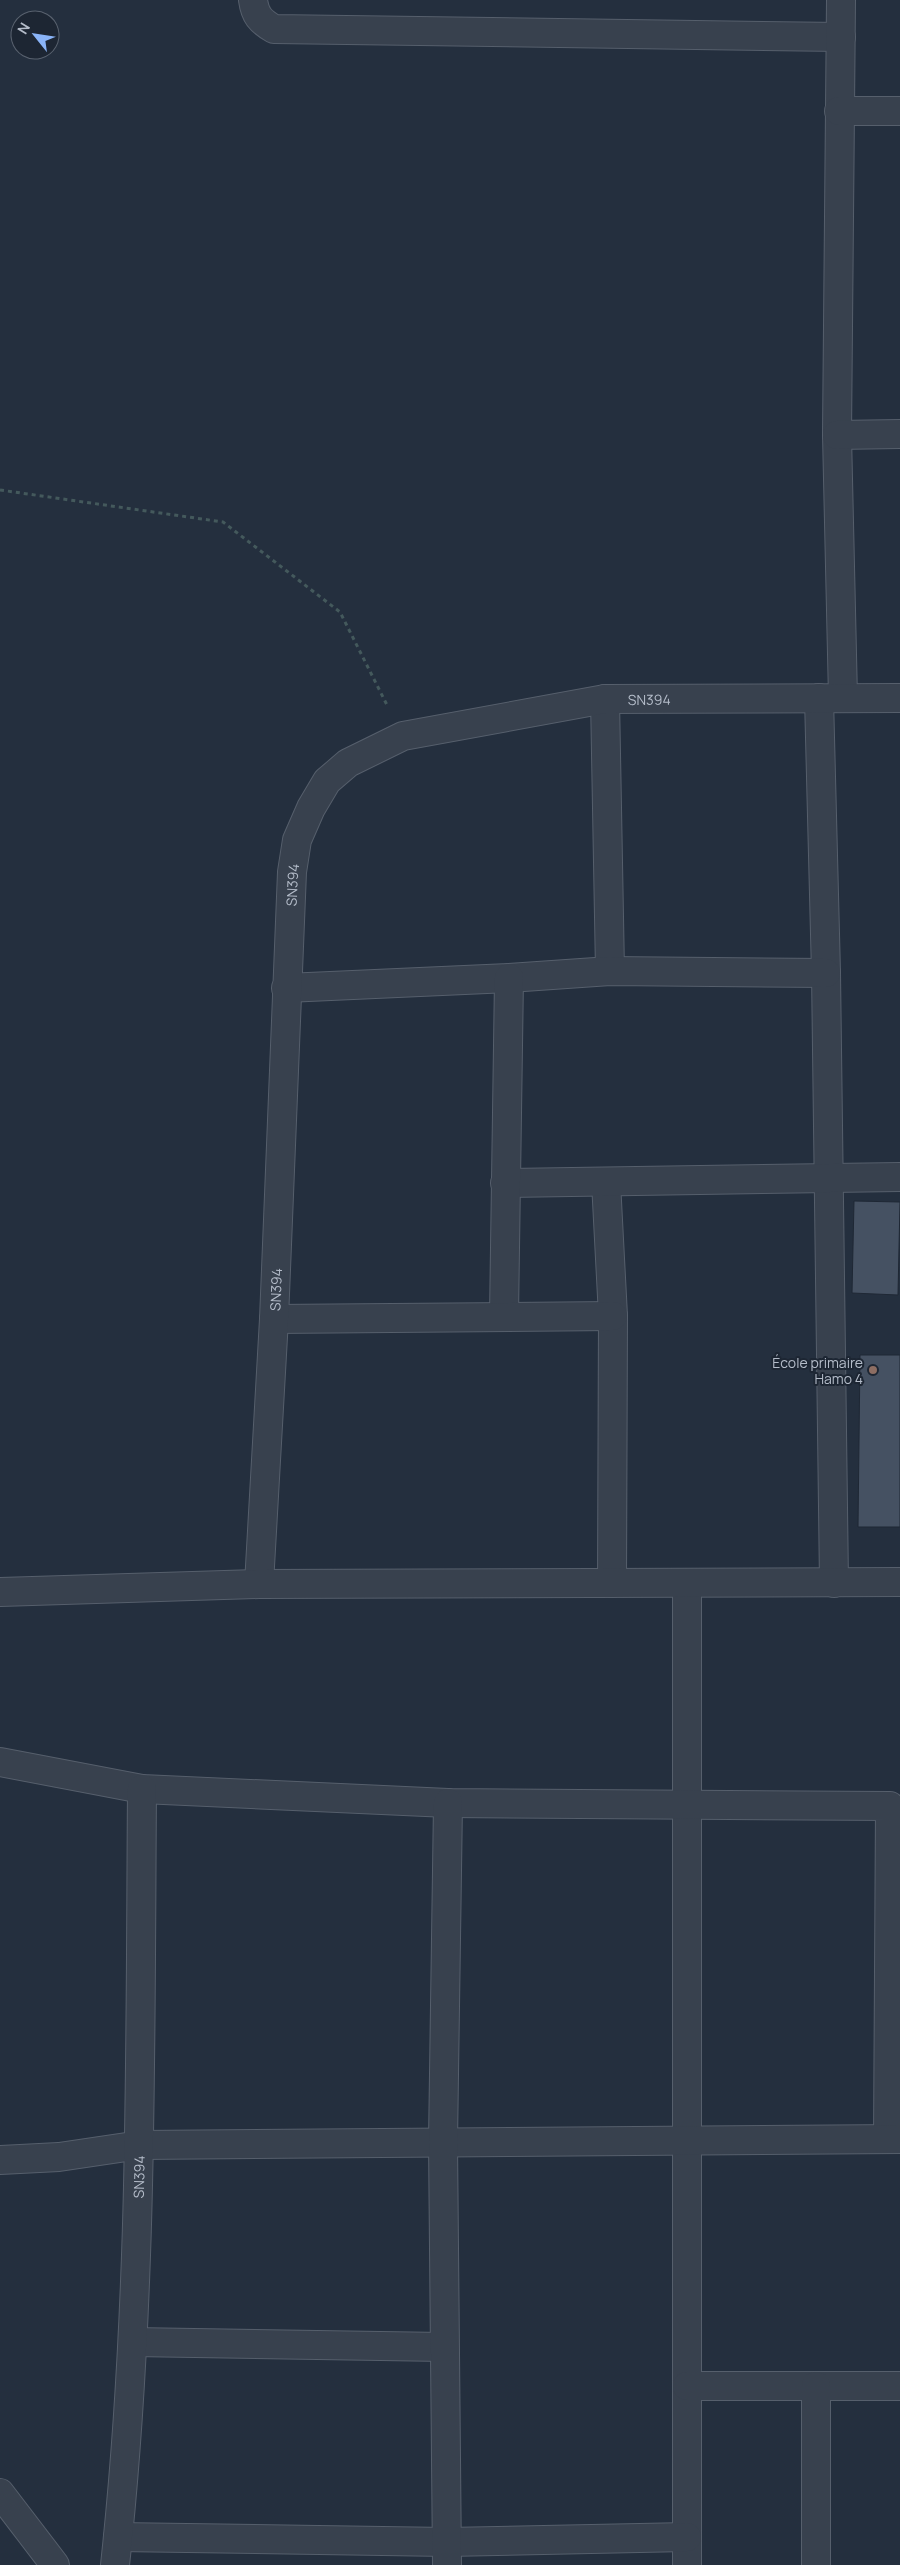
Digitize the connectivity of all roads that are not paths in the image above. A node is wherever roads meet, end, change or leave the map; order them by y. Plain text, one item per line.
1 (253, 0) edge
2 (841, 0) edge
3 (841, 37) junction
4 (840, 111) junction
5 (900, 111) edge
6 (900, 434) edge
7 (837, 435) junction
8 (831, 698) junction
9 (900, 698) edge
10 (605, 699) junction
11 (610, 971) junction
12 (826, 973) junction
13 (510, 978) junction
14 (286, 988) junction
15 (900, 1177) edge
16 (828, 1179) junction
17 (606, 1182) junction
18 (506, 1183) junction
19 (504, 1316) junction
20 (613, 1316) junction
21 (274, 1319) junction
22 (834, 1582) junction
23 (900, 1582) edge
24 (612, 1583) junction
25 (687, 1583) junction
26 (259, 1584) junction
27 (0, 1592) edge
28 (0, 1762) edge
29 (142, 1789) junction
30 (448, 1803) junction
31 (687, 1804) junction
32 (895, 1914) edge
33 (894, 2139) edge
34 (687, 2141) junction
35 (443, 2142) junction
36 (140, 2145) junction
37 (0, 2160) edge
38 (133, 2342) junction
39 (444, 2347) junction
40 (687, 2386) junction
41 (816, 2386) junction
42 (900, 2386) edge
43 (0, 2493) edge
44 (118, 2537) junction
45 (687, 2537) junction
46 (447, 2554) edge
47 (55, 2565) edge
48 (115, 2565) edge
49 (687, 2565) edge
50 (816, 2565) edge

1 - 3 street
2 - 3 street
3 - 4 street
4 - 5 street
4 - 7 street
6 - 7 street
7 - 8 street
8 - 9 street, SN394
8 - 10 street, SN394
8 - 12 street
10 - 11 street
10 - 14 street, SN394
11 - 12 street
11 - 13 street
12 - 16 street
13 - 14 street
13 - 18 street
14 - 21 street, SN394
15 - 16 street
16 - 17 street
16 - 22 street
17 - 18 street
17 - 20 street
18 - 19 street
19 - 20 street
19 - 21 street
20 - 24 street
21 - 26 street, SN394
22 - 23 street
22 - 25 street
24 - 25 street
24 - 26 street
25 - 31 street
26 - 27 street
28 - 29 street
29 - 30 street
29 - 36 street, SN394
30 - 31 street
30 - 35 street
31 - 32 street
31 - 34 street
32 - 33 street
33 - 34 street
34 - 35 street
34 - 40 street
35 - 36 street
35 - 39 street
36 - 37 street
36 - 38 street, SN394
38 - 39 street
38 - 44 street, SN394
39 - 46 street
40 - 41 street
40 - 45 street
41 - 42 street
41 - 50 street
43 - 47 street
44 - 46 street
44 - 48 street, SN394
45 - 46 street
45 - 49 street

